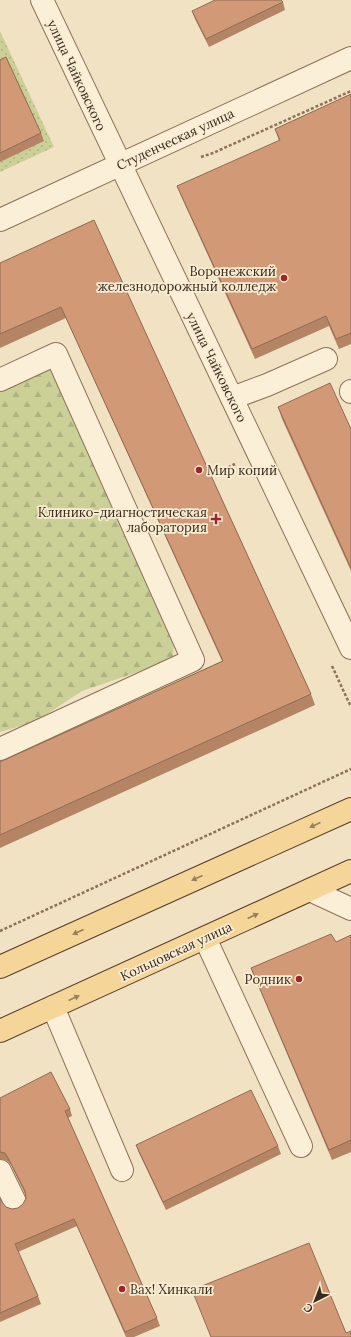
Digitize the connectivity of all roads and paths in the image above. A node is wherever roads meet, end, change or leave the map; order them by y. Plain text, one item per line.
1 (42, 0) edge
2 (351, 58) edge
3 (120, 164) junction
4 (0, 220) edge
5 (326, 359) dead end
6 (0, 380) edge
7 (232, 398) junction
8 (240, 462) dead end
9 (210, 476) edge
10 (351, 648) edge
11 (0, 750) edge
12 (351, 769) edge
13 (351, 809) edge
14 (351, 871) edge
15 (310, 890) junction
16 (351, 909) edge
17 (0, 931) edge
18 (205, 938) junction
19 (0, 967) edge
20 (53, 1007) junction
21 (0, 1031) edge
22 (301, 1146) dead end
23 (122, 1170) dead end
24 (0, 1171) edge
25 (16, 1204) dead end

1 - 3 street, улица Чайковского
2 - 3 street, Студенческая улица
3 - 4 street, Студенческая улица
3 - 7 street, улица Чайковского
5 - 7 street
6 - 11 street
7 - 10 street, улица Чайковского
8 - 9 path
12 - 17 path
13 -> 19 main road
14 - 15 main road, Кольцовская улица
15 - 16 street
18 -> 15 main road, Кольцовская улица
20 -> 18 main road, Кольцовская улица
18 - 22 street
20 - 21 main road, Кольцовская улица
20 - 23 street
24 - 25 street

